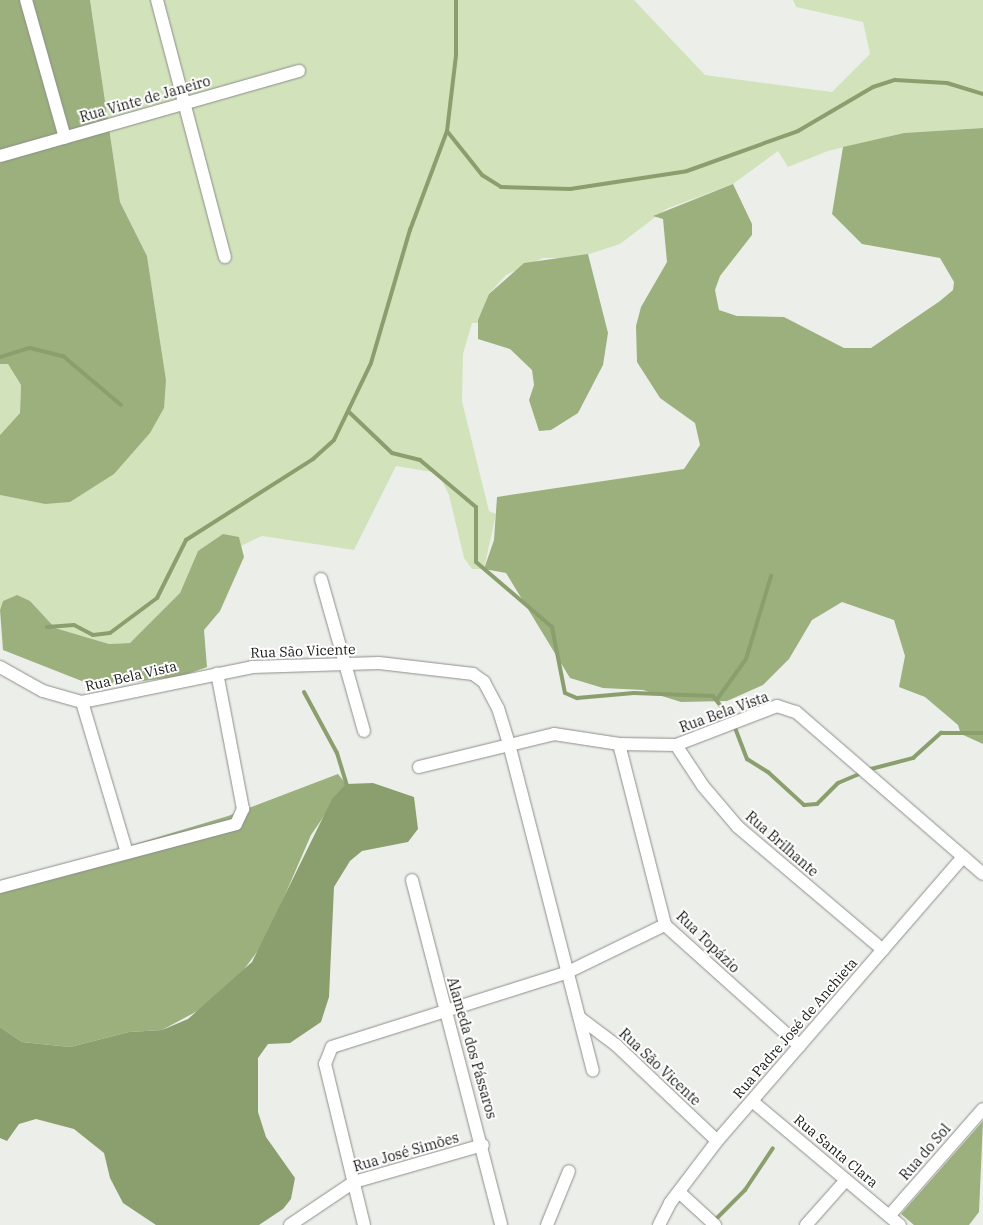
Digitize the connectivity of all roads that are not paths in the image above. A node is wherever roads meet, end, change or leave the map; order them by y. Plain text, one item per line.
1 (26, 0) edge
2 (157, 0) edge
3 (299, 71) dead end
4 (185, 104) junction
5 (65, 138) junction
6 (0, 156) edge
7 (225, 257) dead end
8 (321, 579) dead end
9 (344, 662) junction
10 (0, 667) edge
11 (217, 673) junction
12 (82, 702) junction
13 (364, 731) dead end
14 (509, 744) junction
15 (619, 744) junction
16 (676, 746) junction
17 (419, 766) dead end
18 (126, 850) junction
19 (963, 857) junction
20 (983, 874) edge
21 (412, 880) dead end
22 (0, 887) edge
23 (665, 926) junction
24 (883, 950) junction
25 (568, 972) junction
26 (444, 1008) junction
27 (580, 1018) junction
28 (800, 1046) junction
29 (593, 1070) dead end
30 (752, 1101) junction
31 (983, 1109) edge
32 (717, 1142) junction
33 (483, 1145) junction
34 (569, 1171) dead end
35 (846, 1180) junction
36 (354, 1182) junction
37 (679, 1192) junction
38 (889, 1216) junction
39 (290, 1225) edge
40 (364, 1225) edge
41 (501, 1225) edge
42 (547, 1225) edge
43 (659, 1225) edge
44 (715, 1225) edge
45 (806, 1225) edge
46 (900, 1225) edge

1 - 5 street
2 - 4 street
3 - 4 street, Rua Vinte de Janeiro
4 - 5 street, Rua Vinte de Janeiro
4 - 7 street
5 - 6 street, Rua Vinte de Janeiro
8 - 9 street
9 - 11 street, Rua São Vicente
9 - 13 street
9 - 14 street, Rua São Vicente
10 - 12 street, Rua Bela Vista
11 - 12 street, Rua Bela Vista
11 - 18 street
12 - 18 street
14 - 15 street, Rua Bela Vista
14 - 17 street, Rua Bela Vista
14 - 25 street, Rua São Vicente
15 - 16 street, Rua Bela Vista
15 - 23 street, Rua Topázio
16 - 19 street, Rua Bela Vista
16 - 24 street, Rua Brilhante
18 - 22 street
19 - 20 street, Rua Bela Vista
19 - 24 street, Rua Padre José de Anchieta
21 - 26 street, Alameda dos Pássaros
23 - 25 street
23 - 28 street, Rua Topázio
24 - 28 street, Rua Padre José de Anchieta
25 - 26 street
25 - 27 street, Rua São Vicente
26 - 33 street, Alameda dos Pássaros
26 - 36 street
27 - 29 street, Rua São Vicente
27 - 32 street, Rua São Vicente
28 - 30 street, Rua Padre José de Anchieta
30 - 32 street, Rua Padre José de Anchieta
30 - 35 street, Rua Santa Clara
31 - 38 street, Rua do Sol
32 - 37 street, Rua Padre José de Anchieta
33 - 36 street, Rua José Simões
33 - 41 street, Alameda dos Pássaros
34 - 42 street
35 - 38 street, Rua Santa Clara
35 - 45 street
36 - 39 street, Rua José Simões
36 - 40 street
37 - 43 street, Rua Padre José de Anchieta
37 - 44 street
38 - 46 street, Rua Santa Clara

